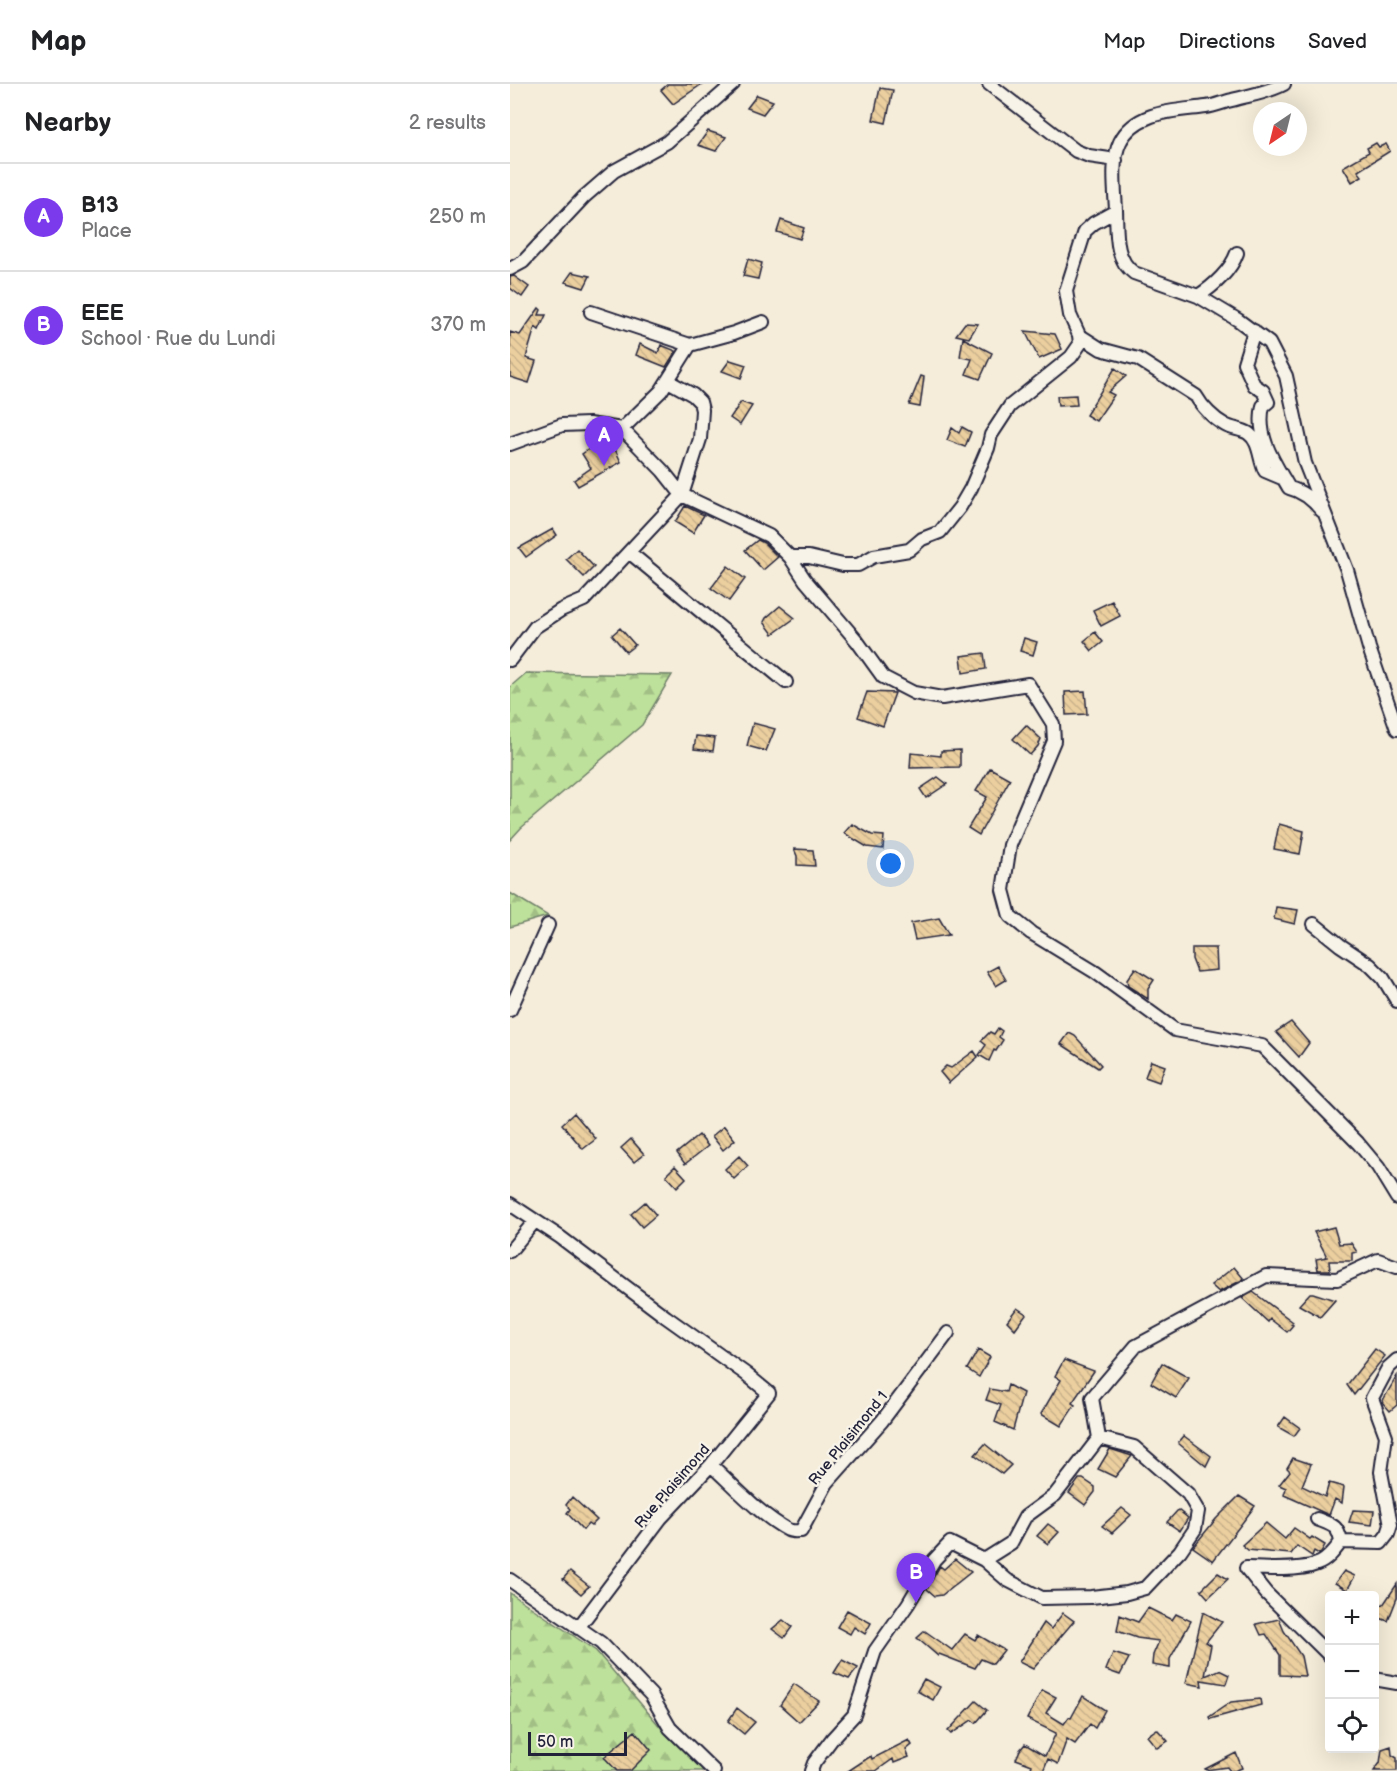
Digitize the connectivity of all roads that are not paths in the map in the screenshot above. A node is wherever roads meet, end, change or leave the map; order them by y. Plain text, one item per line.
1 (733, 84) edge
2 (989, 84) edge
3 (1284, 84) edge
4 (1116, 160) junction
5 (1116, 211) junction
6 (1237, 253) dead end
7 (510, 269) edge
8 (1198, 296) junction
9 (591, 312) dead end
10 (763, 322) dead end
11 (1254, 331) junction
12 (1079, 335) junction
13 (690, 345) junction
14 (668, 381) junction
15 (622, 429) junction
16 (510, 444) edge
17 (1284, 479) junction
18 (682, 495) junction
19 (1326, 516) junction
20 (629, 552) junction
21 (790, 557) junction
22 (510, 660) edge
23 (786, 682) dead end
24 (1397, 729) edge
25 (1314, 924) dead end
26 (548, 925) dead end
27 (1397, 1001) edge
28 (510, 1010) edge
29 (1397, 1198) edge
30 (510, 1204) edge
31 (536, 1221) junction
32 (510, 1251) edge
33 (1397, 1267) edge
34 (948, 1333) dead end
35 (1397, 1360) edge
36 (1099, 1438) junction
37 (711, 1465) junction
38 (1317, 1519) dead end
39 (1341, 1542) junction
40 (984, 1560) junction
41 (510, 1580) edge
42 (578, 1628) junction
43 (1325, 1652) edge
44 (1379, 1680) edge
45 (1397, 1683) edge
46 (714, 1771) edge
47 (811, 1771) edge

1 - 7 street
2 - 4 street
3 - 4 street
4 - 5 street
5 - 8 street
5 - 12 street
6 - 8 street
8 - 11 street
9 - 13 street
10 - 13 street
11 - 17 street
11 - 19 street
12 - 17 street
12 - 21 street
13 - 14 street
14 - 15 street
14 - 18 street
15 - 16 street
15 - 18 street
17 - 19 street
18 - 20 street
18 - 21 street
19 - 24 street
20 - 22 street
20 - 23 street
21 - 29 street
25 - 27 street
26 - 28 street
30 - 31 street
31 - 32 street
31 - 37 street, Rue Plaisimond
33 - 36 street
34 - 37 street, Rue Plaisimond 1
35 - 39 street
36 - 40 street
36 - 40 street
37 - 42 street, Rue Plaisimond
38 - 39 street
39 - 43 street
40 - 47 street
41 - 42 street
42 - 46 street
44 - 45 street

